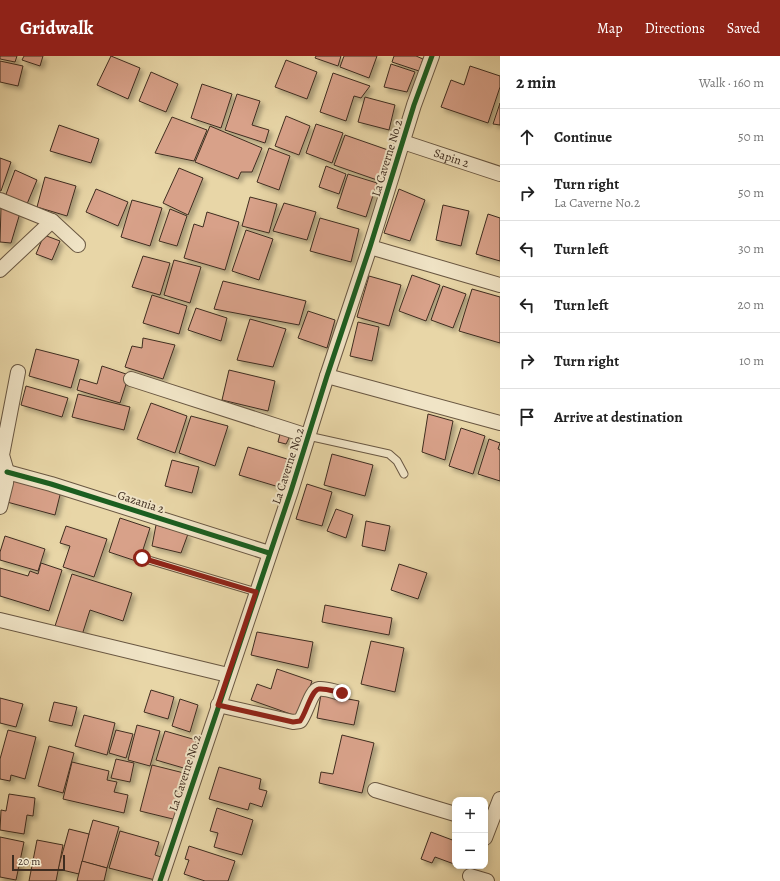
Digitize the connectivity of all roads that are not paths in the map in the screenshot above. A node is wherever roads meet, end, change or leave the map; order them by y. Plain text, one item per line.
1 (432, 56) edge
2 (403, 142) junction
3 (500, 174) edge
4 (0, 200) edge
5 (52, 221) junction
6 (78, 244) dead end
7 (370, 247) junction
8 (0, 270) edge
9 (500, 286) edge
10 (18, 372) dead end
11 (327, 376) junction
12 (131, 379) dead end
13 (500, 424) edge
14 (308, 436) junction
15 (7, 472) junction
16 (404, 474) dead end
17 (0, 507) edge
18 (269, 553) junction
19 (142, 558) dead end
20 (256, 592) junction
21 (0, 620) edge
22 (228, 675) junction
23 (342, 693) dead end
24 (218, 705) junction
25 (375, 790) dead end
26 (500, 799) edge
27 (452, 813) edge
28 (490, 825) edge
29 (471, 874) edge
30 (160, 881) edge
31 (487, 881) edge

1 - 2 street, La Caverne No.2
2 - 3 street, Sapin 2
2 - 7 street, La Caverne No.2
4 - 5 street
5 - 6 street
5 - 8 street
7 - 9 street
7 - 11 street, La Caverne No.2
10 - 15 street
11 - 13 street
11 - 14 street, La Caverne No.2
12 - 14 street
14 - 16 lane
14 - 18 street, La Caverne No.2
15 - 17 street
15 - 18 street, Gazania 2
18 - 20 street, La Caverne No.2
19 - 20 lane
20 - 22 street, La Caverne No.2
21 - 22 street
22 - 24 street, La Caverne No.2
23 - 24 street
24 - 30 street, La Caverne No.2
25 - 27 street
26 - 28 street
29 - 31 street

